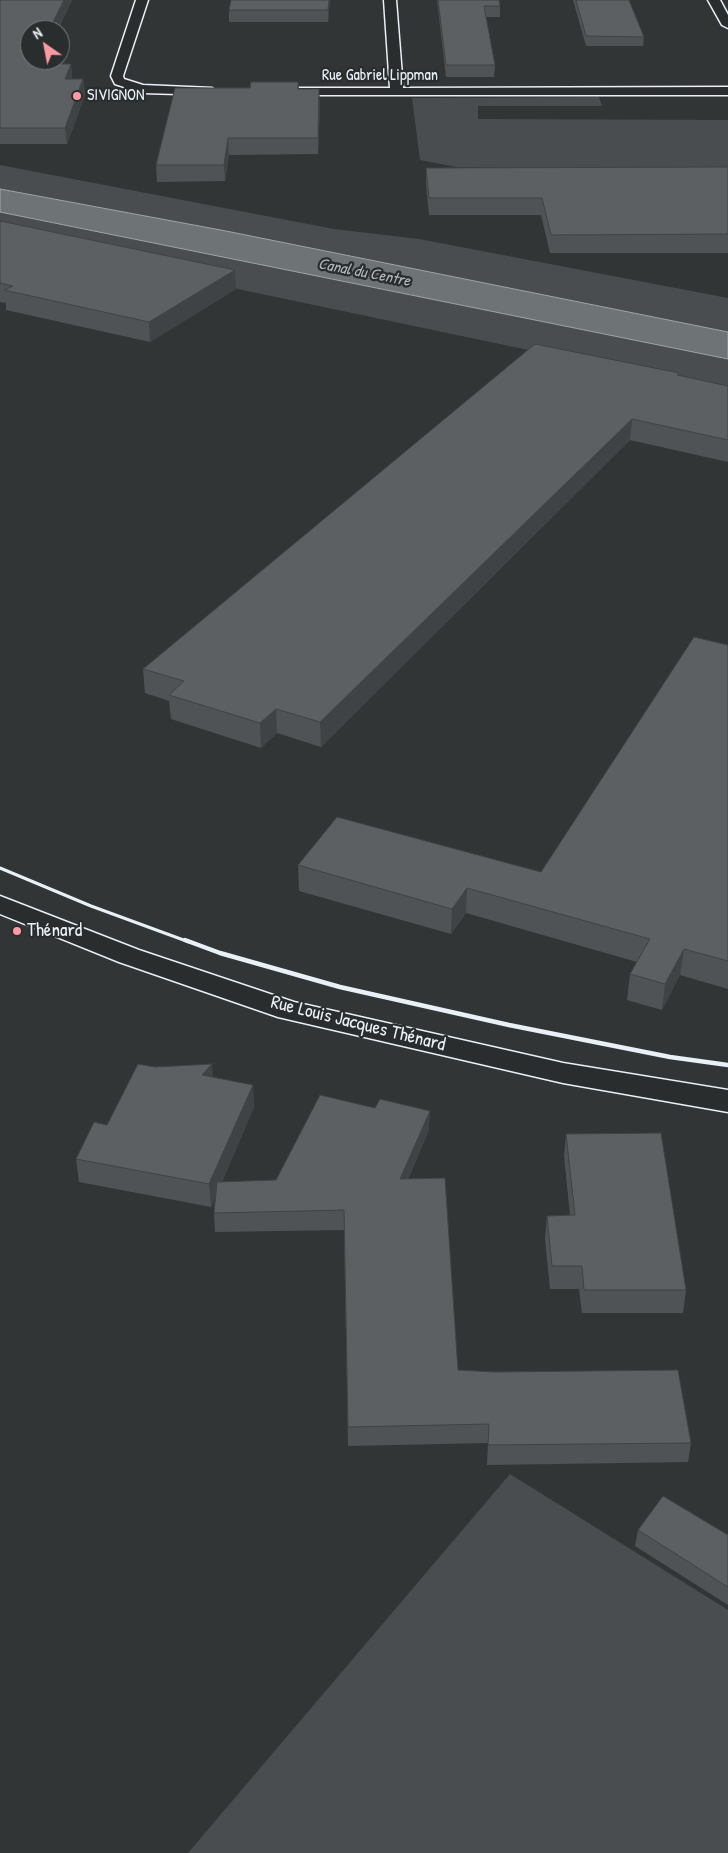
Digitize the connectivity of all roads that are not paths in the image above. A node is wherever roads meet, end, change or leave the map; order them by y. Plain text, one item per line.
1 (142, 0) edge
2 (390, 0) edge
3 (714, 0) edge
4 (728, 25) edge
5 (728, 91) edge
6 (228, 92) edge
7 (268, 92) edge
8 (397, 92) junction
9 (0, 904) edge
10 (728, 1101) edge

1 - 6 street
2 - 8 street
3 - 4 street
5 - 8 street, Rue Gabriel Lippman
7 - 8 street, Rue Gabriel Lippman
9 - 10 street, Rue Louis Jacques Thénard

